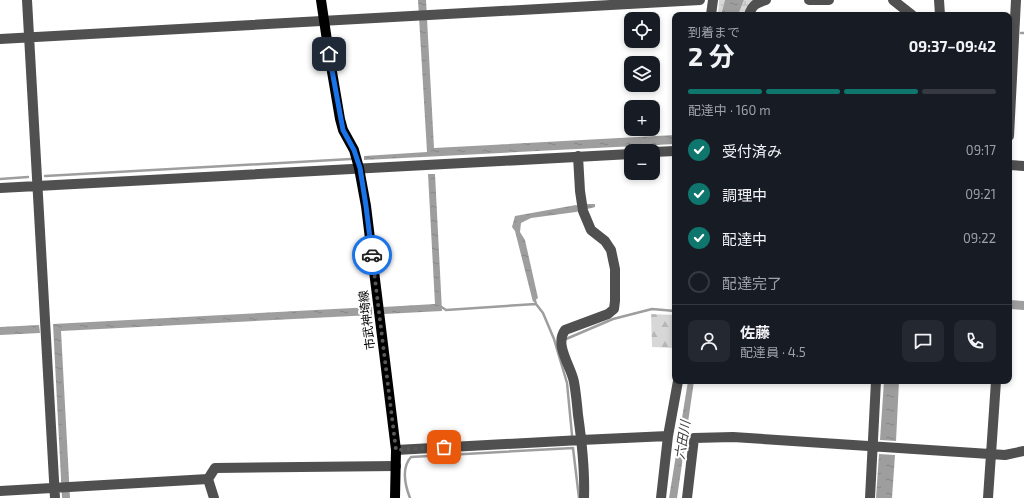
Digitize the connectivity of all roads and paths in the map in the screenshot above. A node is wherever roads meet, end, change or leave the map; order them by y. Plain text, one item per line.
1 (27, 0) edge
2 (321, 0) edge
3 (700, 0) edge
4 (713, 0) edge
5 (766, 0) edge
6 (810, 0) edge
7 (829, 0) edge
8 (893, 0) edge
9 (939, 0) edge
10 (1016, 0) edge
11 (711, 12) edge
12 (750, 12) edge
13 (908, 12) edge
14 (940, 12) edge
15 (324, 20) junction
16 (1012, 24) edge
17 (29, 37) junction
18 (0, 39) edge
19 (672, 151) edge
20 (660, 152) edge
21 (624, 154) edge
22 (578, 156) junction
23 (1012, 165) edge
24 (1024, 166) edge
25 (360, 168) junction
26 (38, 185) junction
27 (0, 188) edge
28 (677, 384) edge
29 (876, 384) edge
30 (996, 384) edge
31 (668, 436) junction
32 (581, 440) junction
33 (872, 446) junction
34 (396, 450) junction
35 (1024, 451) edge
36 (991, 454) junction
37 (396, 466) junction
38 (208, 479) junction
39 (56, 487) junction
40 (0, 491) edge
41 (55, 498) edge
42 (214, 498) edge
43 (395, 498) edge
44 (584, 498) edge
45 (661, 498) edge
46 (687, 498) edge
47 (870, 498) edge
48 (988, 498) edge

1 - 17 street
2 - 15 main road, 市武神埼線
3 - 15 street
4 - 11 street
5 - 12 street
6 - 7 street
8 - 13 street
9 - 14 street
10 - 16 street
15 - 17 street
15 - 25 main road, 市武神埼線
17 - 18 street
17 - 26 street
19 - 20 street
21 - 22 street
22 - 25 street
22 - 32 street
23 - 24 street
25 - 26 street
25 - 34 main road, 市武神埼線
26 - 27 street
26 - 39 street
28 - 31 street
29 - 33 street
30 - 36 street
31 - 32 street
31 - 45 street
32 - 34 street
32 - 44 street
33 - 36 street
33 - 46 street
33 - 47 street
34 - 37 main road, 市武神埼線
35 - 36 street
36 - 48 street
37 - 38 street
37 - 43 main road, 市武神埼線
38 - 39 street
38 - 42 street
39 - 40 street
39 - 41 street

